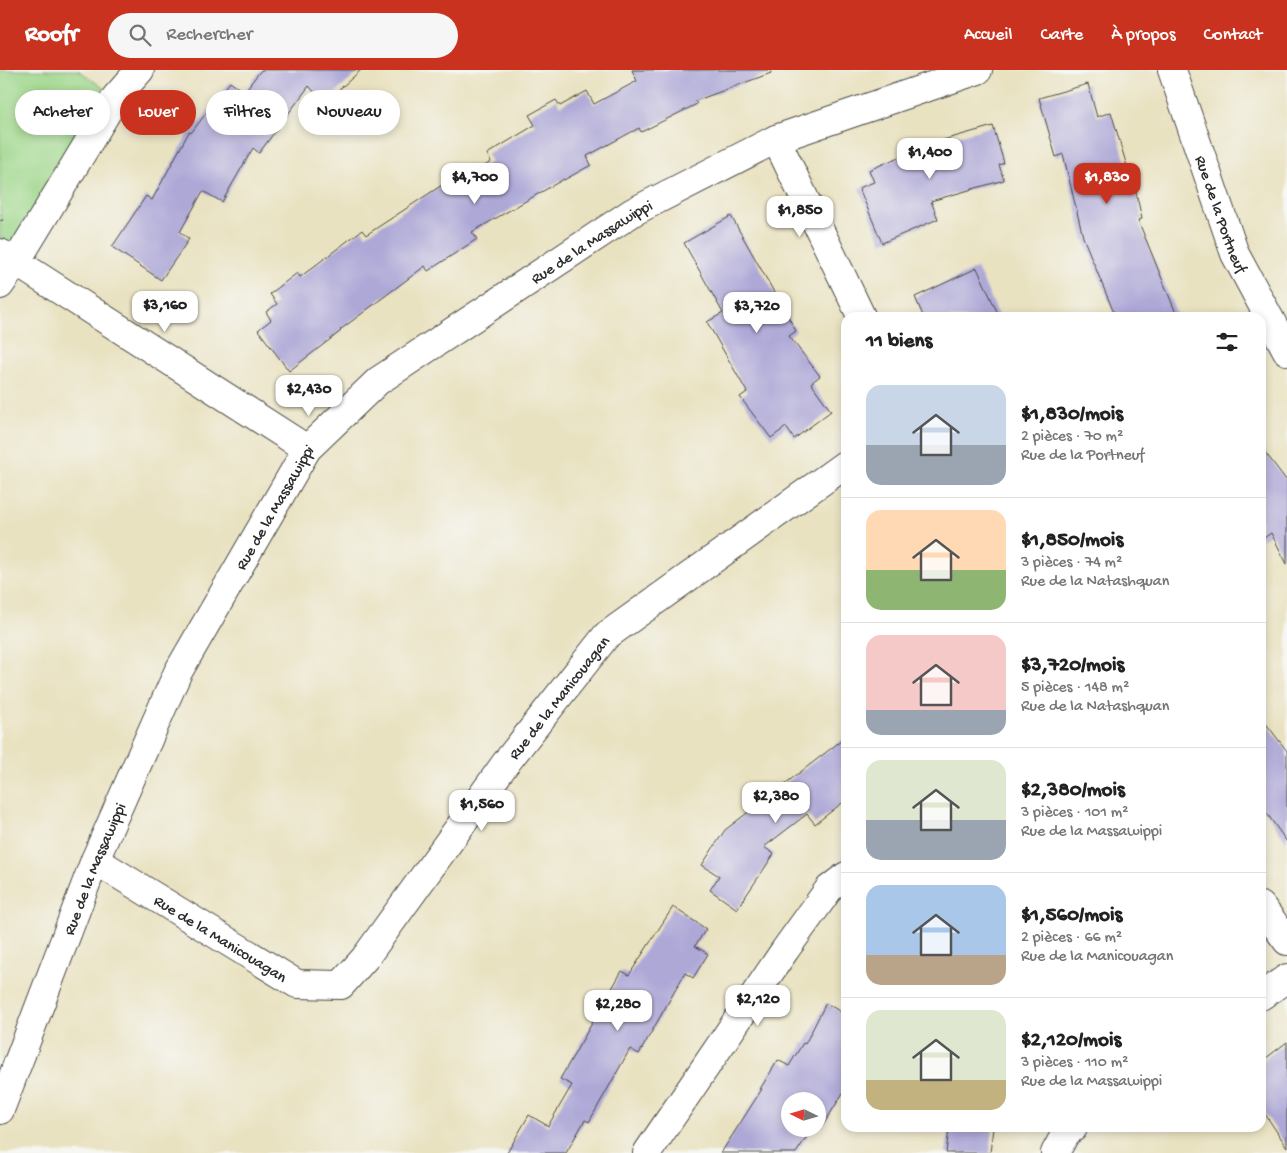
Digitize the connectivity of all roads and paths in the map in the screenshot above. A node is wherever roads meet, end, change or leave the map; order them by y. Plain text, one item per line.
1 (140, 70) edge
2 (978, 70) edge
3 (1172, 70) edge
4 (776, 139) junction
5 (8, 257) edge
6 (0, 285) edge
7 (859, 312) edge
8 (1287, 351) edge
9 (307, 450) junction
10 (841, 468) edge
11 (95, 860) junction
12 (841, 880) edge
13 (1266, 913) edge
14 (1287, 941) edge
15 (1287, 978) edge
16 (1266, 993) edge
17 (0, 1110) edge
18 (1066, 1132) edge
19 (647, 1153) edge
20 (1055, 1153) edge

1 - 5 street
2 - 4 street, Rue de la Massawippi
3 - 8 street, Rue de la Portneuf
4 - 7 street
4 - 9 street, Rue de la Massawippi
5 - 6 street
5 - 9 street
9 - 11 street, Rue de la Massawippi
10 - 11 street, Rue de la Manicouagan
11 - 17 street, Rue de la Massawippi
12 - 19 street
13 - 14 street
15 - 16 street
18 - 20 street

